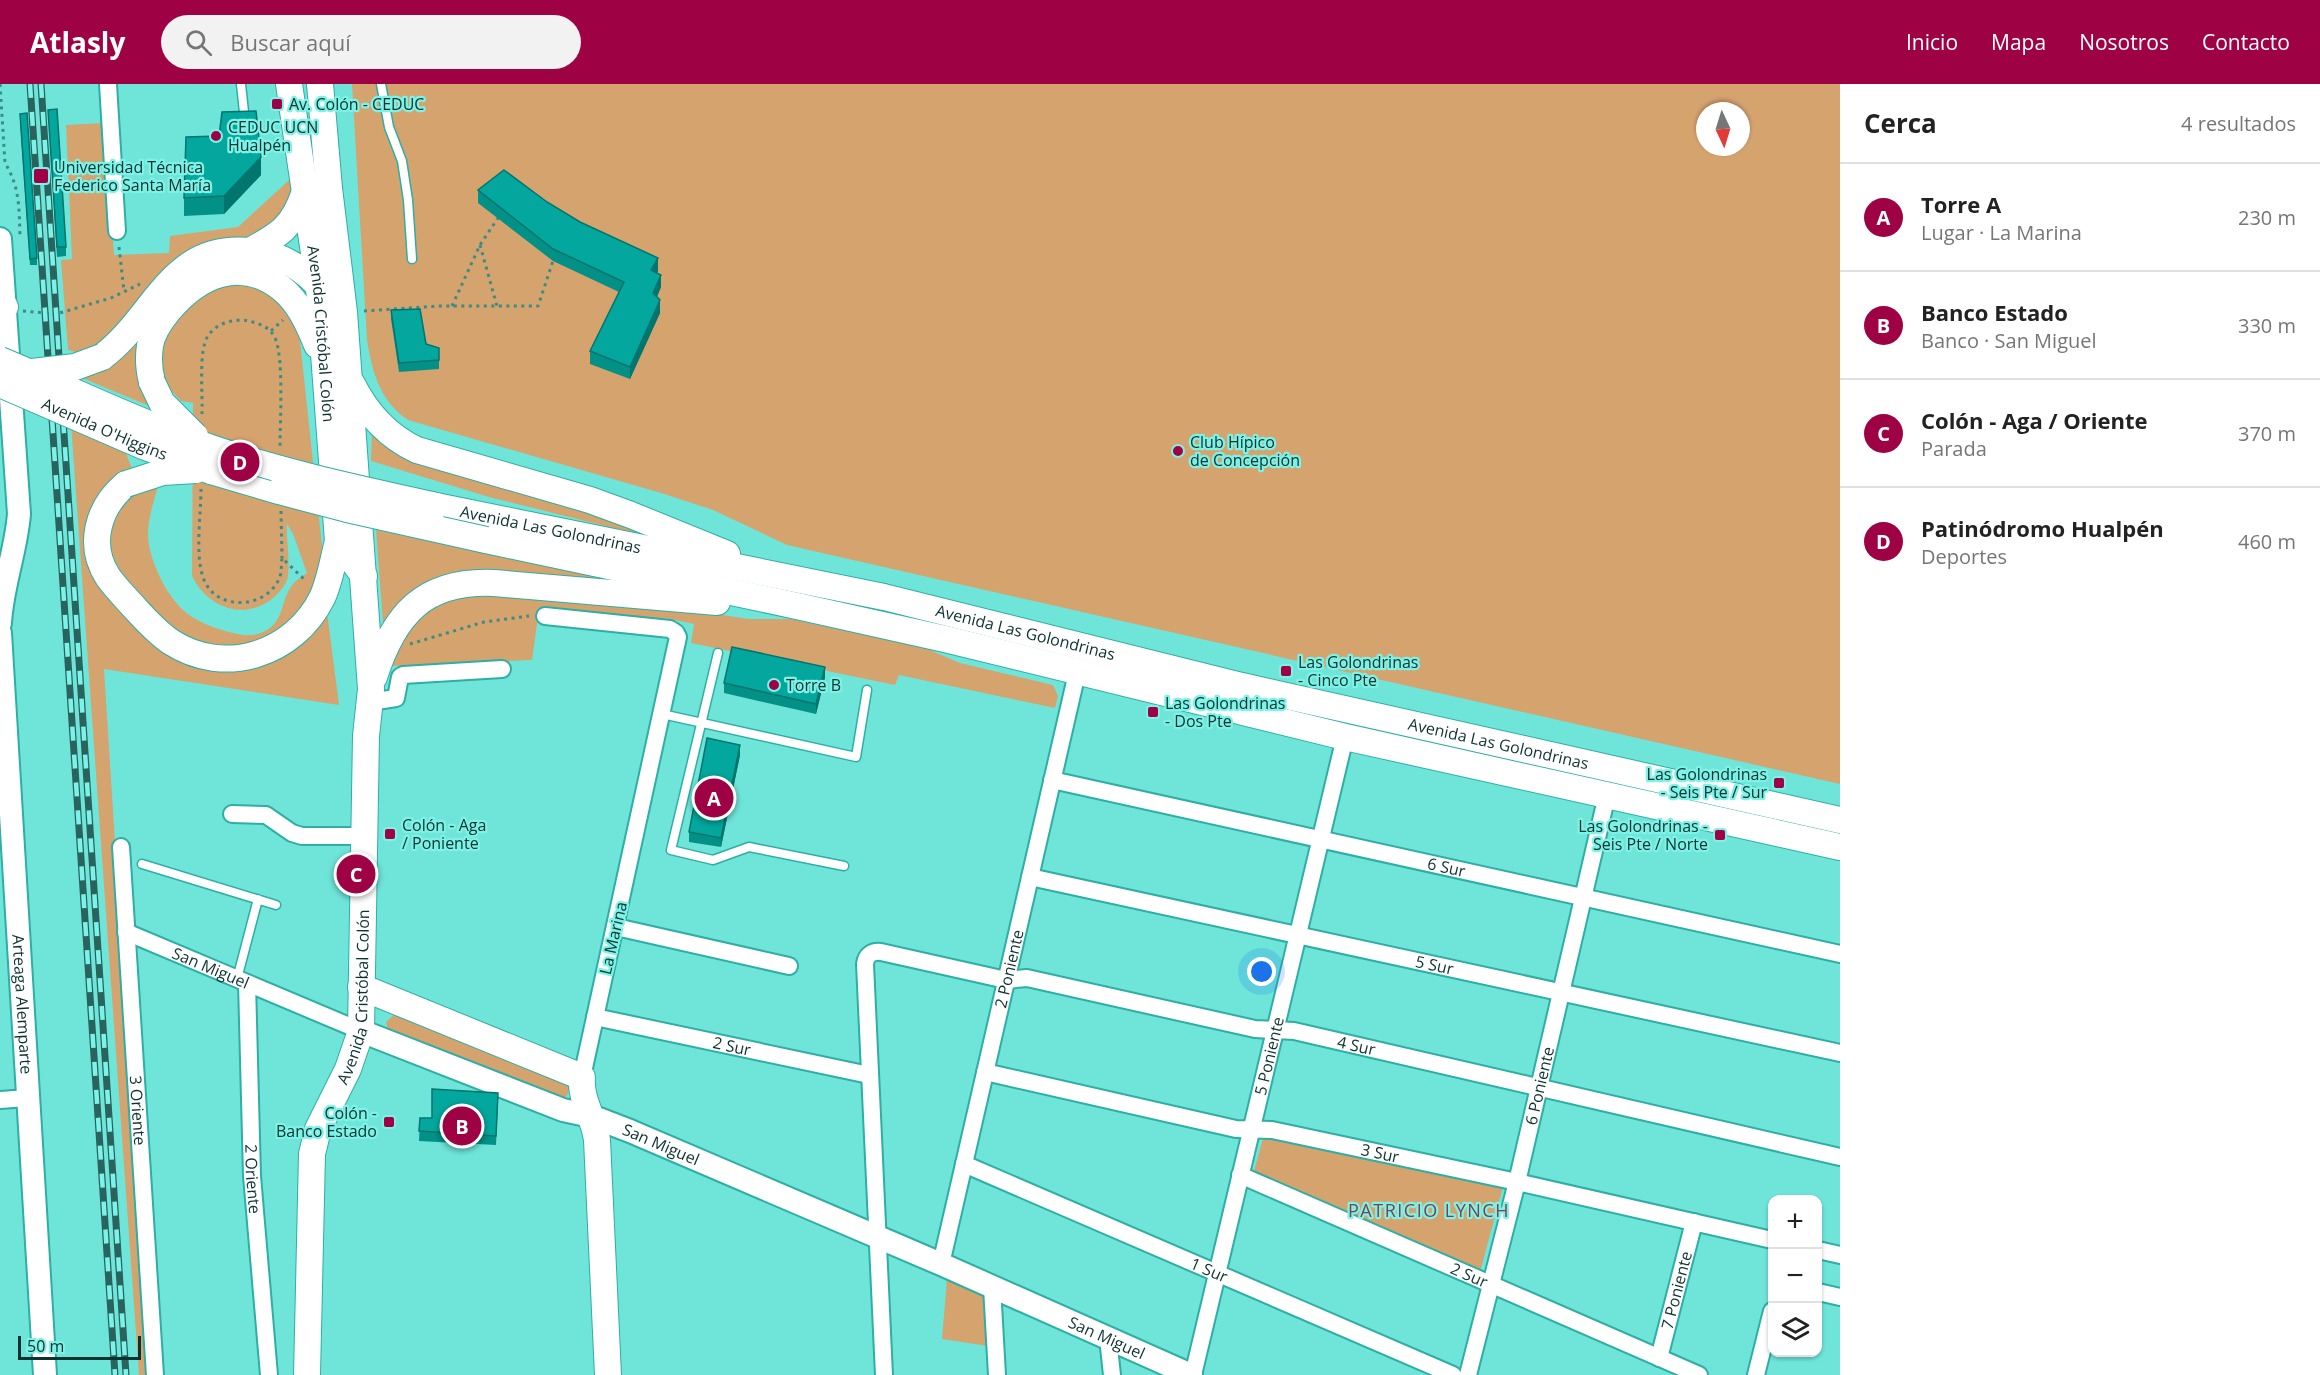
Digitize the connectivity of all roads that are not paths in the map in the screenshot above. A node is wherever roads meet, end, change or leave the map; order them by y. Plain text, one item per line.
1 (108, 84) edge
2 (241, 84) edge
3 (290, 84) edge
4 (320, 84) edge
5 (381, 84) edge
6 (244, 112) edge
7 (304, 194) junction
8 (117, 231) road end
9 (10, 242) edge
10 (250, 251) junction
11 (412, 259) dead end
12 (319, 287) junction
13 (9, 302) edge
14 (344, 322) junction
15 (0, 360) edge
16 (324, 366) junction
17 (29, 372) junction
18 (348, 375) junction
19 (0, 384) edge
20 (6, 405) edge
21 (210, 459) junction
22 (485, 528) junction
23 (338, 541) junction
24 (769, 572) junction
25 (364, 576) junction
26 (797, 606) junction
27 (0, 612) edge
28 (545, 616) road end
29 (0, 623) edge
30 (0, 633) edge
31 (718, 653) dead end
32 (502, 669) dead end
33 (1077, 673) junction
34 (867, 690) dead end
35 (370, 696) junction
36 (1230, 696) junction
37 (662, 714) junction
38 (1377, 717) junction
39 (701, 723) junction
40 (1345, 737) junction
41 (4, 774) edge
42 (1052, 780) junction
43 (1607, 795) junction
44 (232, 814) dead end
45 (1840, 820) edge
46 (365, 836) junction
47 (1320, 839) junction
48 (121, 847) dead end
49 (1840, 847) edge
50 (142, 864) dead end
51 (844, 866) dead end
52 (1030, 877) junction
53 (1585, 897) junction
54 (258, 899) junction
55 (276, 905) dead end
56 (616, 927) junction
57 (126, 932) junction
58 (1298, 935) junction
59 (1840, 954) edge
60 (789, 966) dead end
61 (1006, 980) junction
62 (242, 981) junction
63 (361, 987) junction
64 (1562, 993) junction
65 (595, 1017) junction
66 (1275, 1030) junction
67 (360, 1031) junction
68 (1840, 1053) edge
69 (986, 1072) junction
70 (869, 1075) junction
71 (582, 1077) junction
72 (1540, 1088) junction
73 (27, 1098) junction
74 (0, 1100) edge
75 (591, 1116) junction
76 (1251, 1130) junction
77 (1840, 1157) edge
78 (964, 1164) junction
79 (1240, 1175) junction
80 (1517, 1182) junction
81 (1694, 1222) junction
82 (877, 1236) junction
83 (1768, 1239) edge
84 (1822, 1251) edge
85 (1840, 1255) edge
86 (941, 1264) junction
87 (1217, 1274) junction
88 (1491, 1284) junction
89 (992, 1287) junction
90 (1822, 1293) edge
91 (1840, 1297) edge
92 (1768, 1330) edge
93 (1108, 1338) junction
94 (1659, 1358) junction
95 (45, 1375) edge
96 (155, 1375) edge
97 (264, 1375) edge
98 (307, 1375) edge
99 (608, 1375) edge
100 (884, 1375) edge
101 (997, 1375) edge
102 (1112, 1375) edge
103 (1192, 1375) edge
104 (1453, 1375) edge
105 (1468, 1375) edge
106 (1699, 1375) edge
107 (1756, 1375) edge

1 - 8 street
2 - 6 lane
3 - 7 main road, Avenida Cristóbal Colón
4 - 14 main road, Avenida Cristóbal Colón
5 - 11 lane
7 - 10 main road
7 - 12 main road, Avenida Cristóbal Colón
9 - 13 main road
10 - 12 main road
10 - 17 main road, bridge
12 - 14 main road
12 - 16 main road, Avenida Cristóbal Colón
13 - 20 main road
14 - 18 main road, Avenida Cristóbal Colón
15 - 17 main road, Avenida O'Higgins, bridge
16 - 21 main road, bridge
16 - 23 main road, Avenida Cristóbal Colón
17 - 21 main road, Avenida O'Higgins, bridge
18 - 24 main road
18 - 25 main road, Avenida Cristóbal Colón
19 - 21 main road, Avenida O'Higgins, bridge
20 - 27 main road
21 - 22 main road, Avenida Las Golondrinas, bridge
21 - 23 main road, bridge
22 - 24 main road, Avenida Las Golondrinas
22 - 26 main road, Avenida Las Golondrinas
23 - 25 main road
24 - 36 main road, Avenida Las Golondrinas
25 - 35 main road, Avenida Cristóbal Colón
26 - 33 main road, Avenida Las Golondrinas
26 - 35 main road
27 - 29 main road
28 - 37 street, La Marina
30 - 41 main road, Arteaga Alemparte
31 - 39 lane
32 - 35 street
33 - 36 main road, Avenida Las Golondrinas
33 - 42 street, 2 Poniente
34 - 39 lane
35 - 46 main road, Avenida Cristóbal Colón
36 - 38 main road, Avenida Las Golondrinas
36 - 40 main road, Avenida Las Golondrinas
37 - 39 lane
37 - 56 street, La Marina
38 - 40 main road
38 - 45 main road, Avenida Las Golondrinas
39 - 51 lane
40 - 43 main road, Avenida Las Golondrinas
40 - 47 street, 5 Poniente
41 - 73 main road, Arteaga Alemparte
42 - 47 street, 6 Sur
42 - 52 street, 2 Poniente
43 - 49 main road, Avenida Las Golondrinas
43 - 53 street, 6 Poniente
44 - 46 street
46 - 63 main road, Avenida Cristóbal Colón
47 - 53 street, 6 Sur
47 - 58 street, 5 Poniente
48 - 57 street, 3 Oriente
50 - 54 lane
52 - 58 street, 5 Sur
52 - 61 street, 2 Poniente
53 - 59 street, 6 Sur
53 - 64 street, 6 Poniente
54 - 55 lane
54 - 62 lane
56 - 60 street
56 - 65 street, La Marina
57 - 62 street, San Miguel
57 - 96 street, 3 Oriente
58 - 64 street, 5 Sur
58 - 66 street, 5 Poniente
61 - 66 street, 4 Sur
61 - 69 street, 2 Poniente
61 - 70 street, 4 Sur
62 - 67 street, San Miguel
62 - 97 street, 2 Oriente
63 - 67 main road, Avenida Cristóbal Colón
63 - 71 main road
64 - 68 street, 5 Sur
64 - 72 street, 6 Poniente
65 - 70 street, 2 Sur
65 - 71 street, La Marina
66 - 72 street, 4 Sur
66 - 76 street, 5 Poniente
67 - 75 main road, San Miguel
67 - 98 main road, Avenida Cristóbal Colón
69 - 76 street, 3 Sur
69 - 78 street, 2 Poniente
70 - 82 street
71 - 75 main road, La Marina
72 - 77 street, 4 Sur
72 - 80 street, 6 Poniente
73 - 74 street
73 - 95 main road, Arteaga Alemparte
75 - 82 main road, San Miguel
75 - 99 main road, La Marina
76 - 79 street, 5 Poniente
76 - 80 street, 3 Sur
78 - 86 street, 2 Poniente
78 - 87 street, 1 Sur
79 - 87 street, 5 Poniente
79 - 88 street, 2 Sur
80 - 81 street, 3 Sur
80 - 88 street, 6 Poniente
81 - 83 street, 3 Sur
81 - 94 street, 7 Poniente
82 - 86 main road, San Miguel
82 - 100 street
84 - 85 street
86 - 89 main road, San Miguel
87 - 103 street, 5 Poniente
87 - 104 street, 1 Sur
88 - 94 street, 2 Sur
88 - 105 street, 6 Poniente
89 - 93 main road, San Miguel
89 - 101 street
90 - 91 street
92 - 107 street
93 - 102 street
93 - 103 main road, San Miguel
94 - 106 street, 2 Sur

